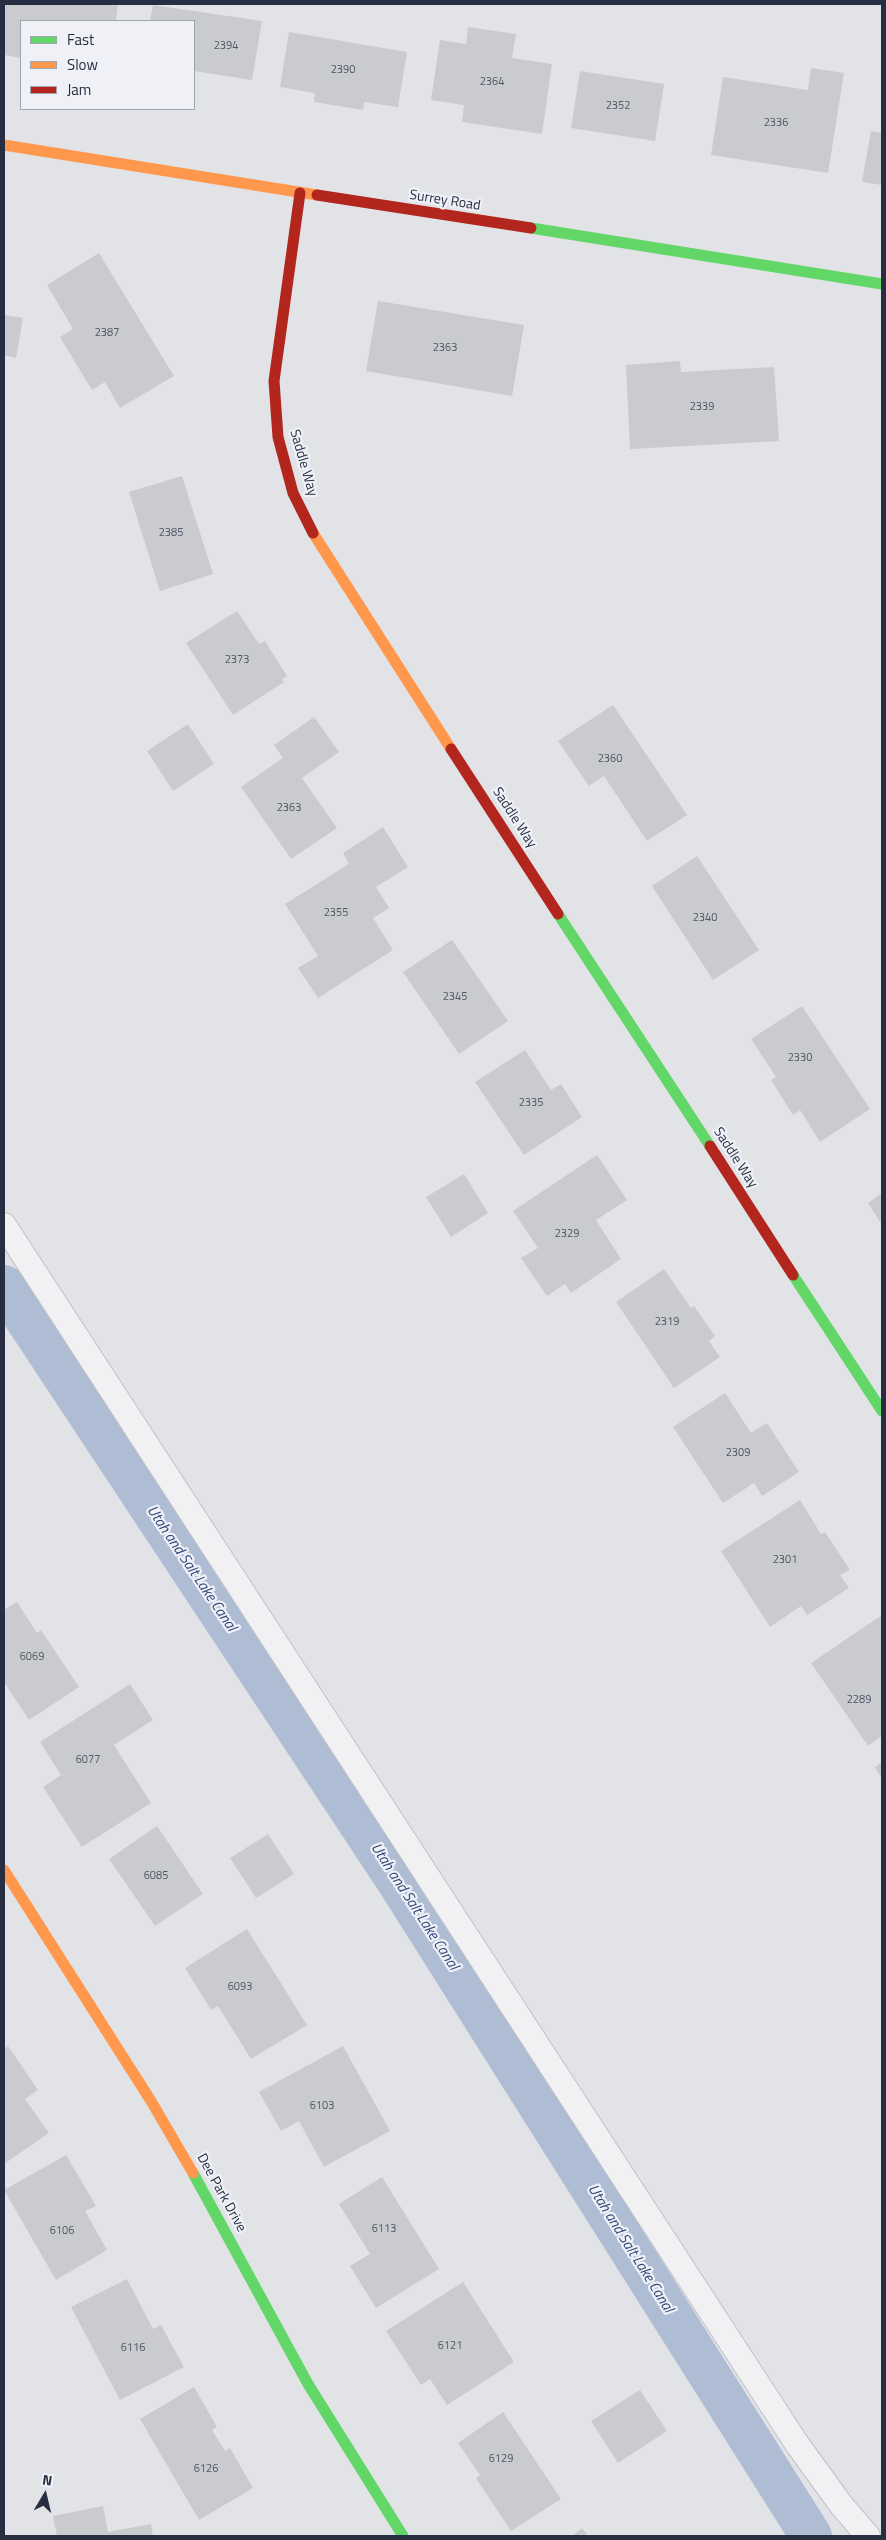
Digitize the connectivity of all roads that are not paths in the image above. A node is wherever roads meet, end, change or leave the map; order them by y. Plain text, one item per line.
1 (4, 145) edge
2 (300, 193) junction
3 (882, 284) edge
4 (4, 1226) edge
5 (882, 1411) edge
6 (4, 1870) edge
7 (403, 2536) edge
8 (868, 2536) edge

1 - 2 street, Surrey Road
2 - 3 street, Surrey Road
2 - 5 street, Saddle Way
4 - 8 lane
6 - 7 street, Dee Park Drive

